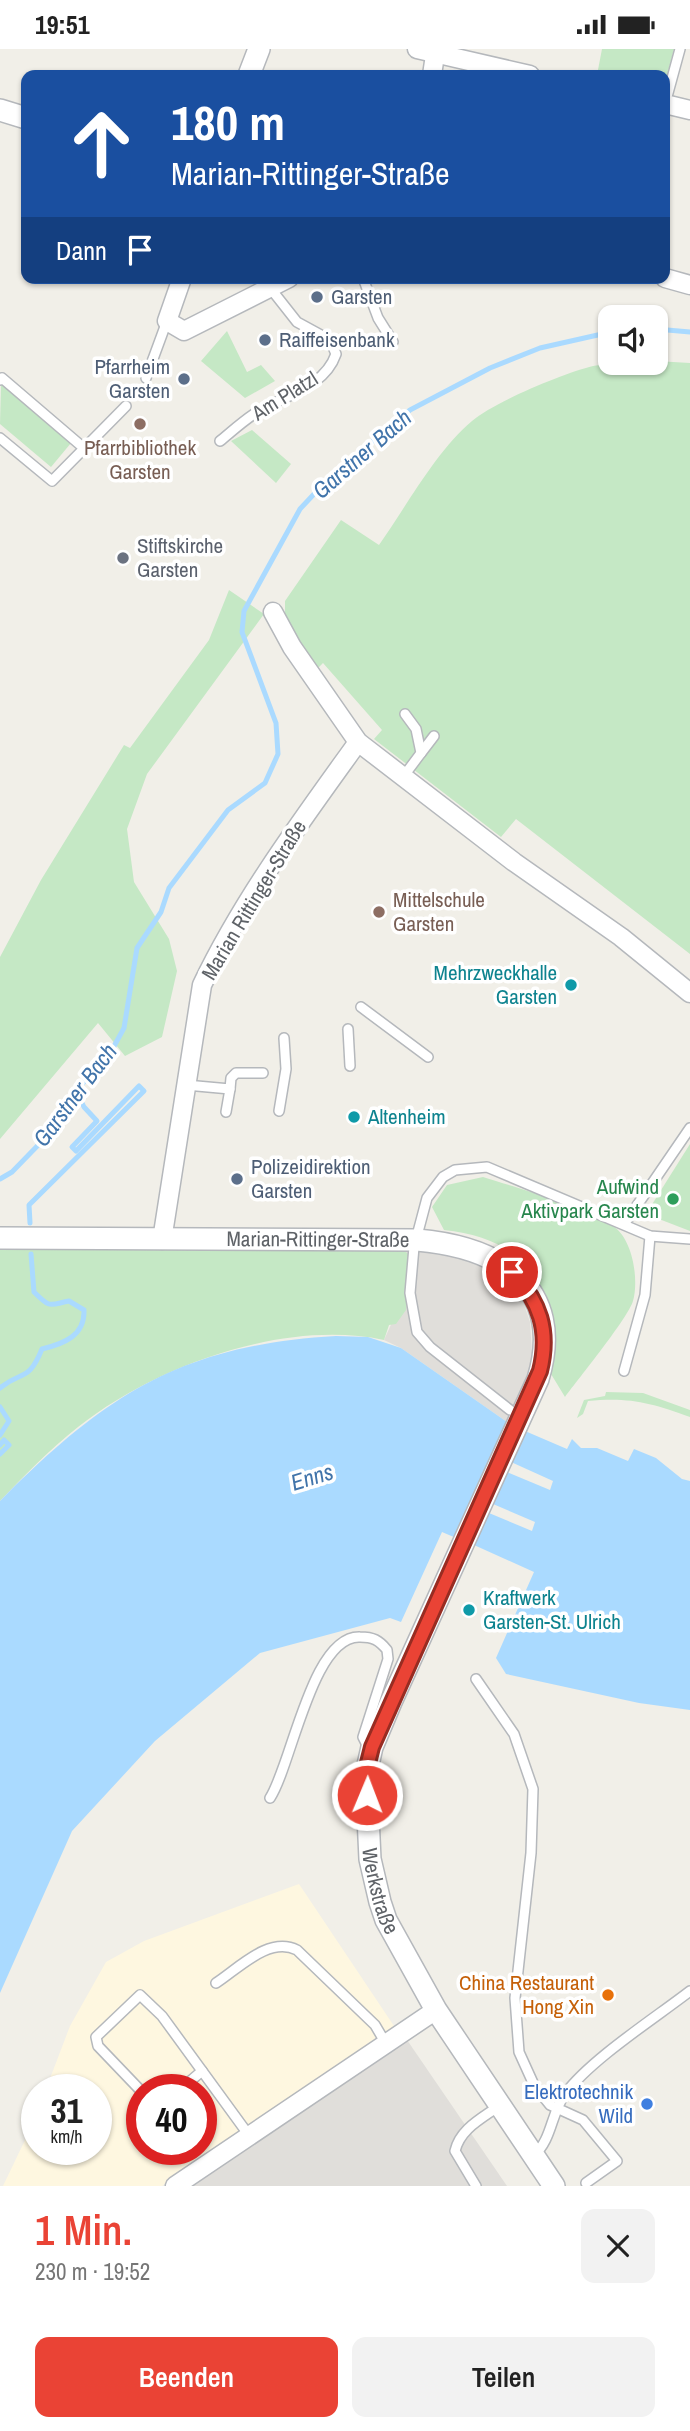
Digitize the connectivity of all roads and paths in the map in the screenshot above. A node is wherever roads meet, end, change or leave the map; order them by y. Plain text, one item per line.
1 (259, 49) edge
2 (416, 49) edge
3 (680, 49) edge
4 (435, 55) junction
5 (251, 70) edge
6 (433, 70) edge
7 (506, 70) edge
8 (670, 86) edge
9 (670, 105) edge
10 (0, 110) edge
11 (690, 110) edge
12 (21, 116) edge
13 (670, 279) edge
14 (180, 284) edge
15 (279, 284) edge
16 (365, 284) edge
17 (690, 285) edge
18 (271, 289) junction
19 (167, 321) junction
20 (393, 342) dead end
21 (146, 378) dead end
22 (0, 380) edge
23 (126, 406) dead end
24 (0, 438) edge
25 (220, 441) dead end
26 (85, 449) junction
27 (273, 612) dead end
28 (405, 715) dead end
29 (434, 736) dead end
30 (358, 742) junction
31 (421, 753) junction
32 (403, 777) junction
33 (690, 993) edge
34 (361, 1007) dead end
35 (348, 1029) dead end
36 (284, 1038) dead end
37 (428, 1057) dead end
38 (350, 1066) dead end
39 (263, 1073) dead end
40 (186, 1085) junction
41 (230, 1089) junction
42 (279, 1111) dead end
43 (226, 1112) dead end
44 (690, 1128) edge
45 (625, 1223) junction
46 (650, 1236) junction
47 (0, 1238) edge
48 (690, 1239) edge
49 (162, 1240) junction
50 (416, 1240) junction
51 (624, 1371) dead end
52 (538, 1379) joint
53 (510, 1410) dead end
54 (476, 1679) dead end
55 (372, 1747) junction
56 (270, 1798) dead end
57 (216, 1983) dead end
58 (690, 1991) edge
59 (436, 2010) junction
60 (384, 2042) junction
61 (202, 2071) junction
62 (198, 2074) edge
63 (126, 2075) edge
64 (500, 2105) junction
65 (556, 2108) junction
66 (248, 2134) junction
67 (534, 2155) junction
68 (586, 2183) dead end
69 (175, 2186) edge
70 (476, 2186) edge
71 (554, 2186) edge

1 - 5 street
2 - 4 street
3 - 8 lane
4 - 6 street
4 - 7 street
9 - 11 street
10 - 12 street
13 - 17 street
14 - 19 street
15 - 18 street
16 - 20 lane
18 - 19 street
18 - 25 lane, Am Platzl
19 - 21 lane
22 - 26 lane
23 - 26 lane
24 - 26 lane
27 - 30 street
28 - 31 lane
29 - 31 lane
30 - 32 street
30 - 40 street, Marian Rittinger-Straße
31 - 32 lane
32 - 33 street
34 - 37 lane
35 - 38 lane
36 - 42 lane
39 - 41 lane
40 - 41 lane
40 - 49 street, Marian Rittinger-Straße
41 - 43 lane
44 - 45 lane
45 - 46 lane
45 - 50 lane
46 - 48 lane
46 - 51 lane
47 - 49 street, Marian-Rittinger-Straße
49 - 50 street, Marian-Rittinger-Straße
50 - 52 street, Marian-Rittinger-Straße
50 - 53 lane
52 - 55 street, Werkstraße
54 - 65 lane
55 - 56 lane
55 - 59 street, Werkstraße
57 - 60 lane
58 - 65 lane
59 - 60 street
59 - 64 street, Werkstraße
60 - 66 street
61 - 62 lane
61 - 63 lane
61 - 66 lane
64 - 67 street, Werkstraße
64 - 70 lane
65 - 67 lane
65 - 68 lane
66 - 69 street
67 - 71 street, Werkstraße

